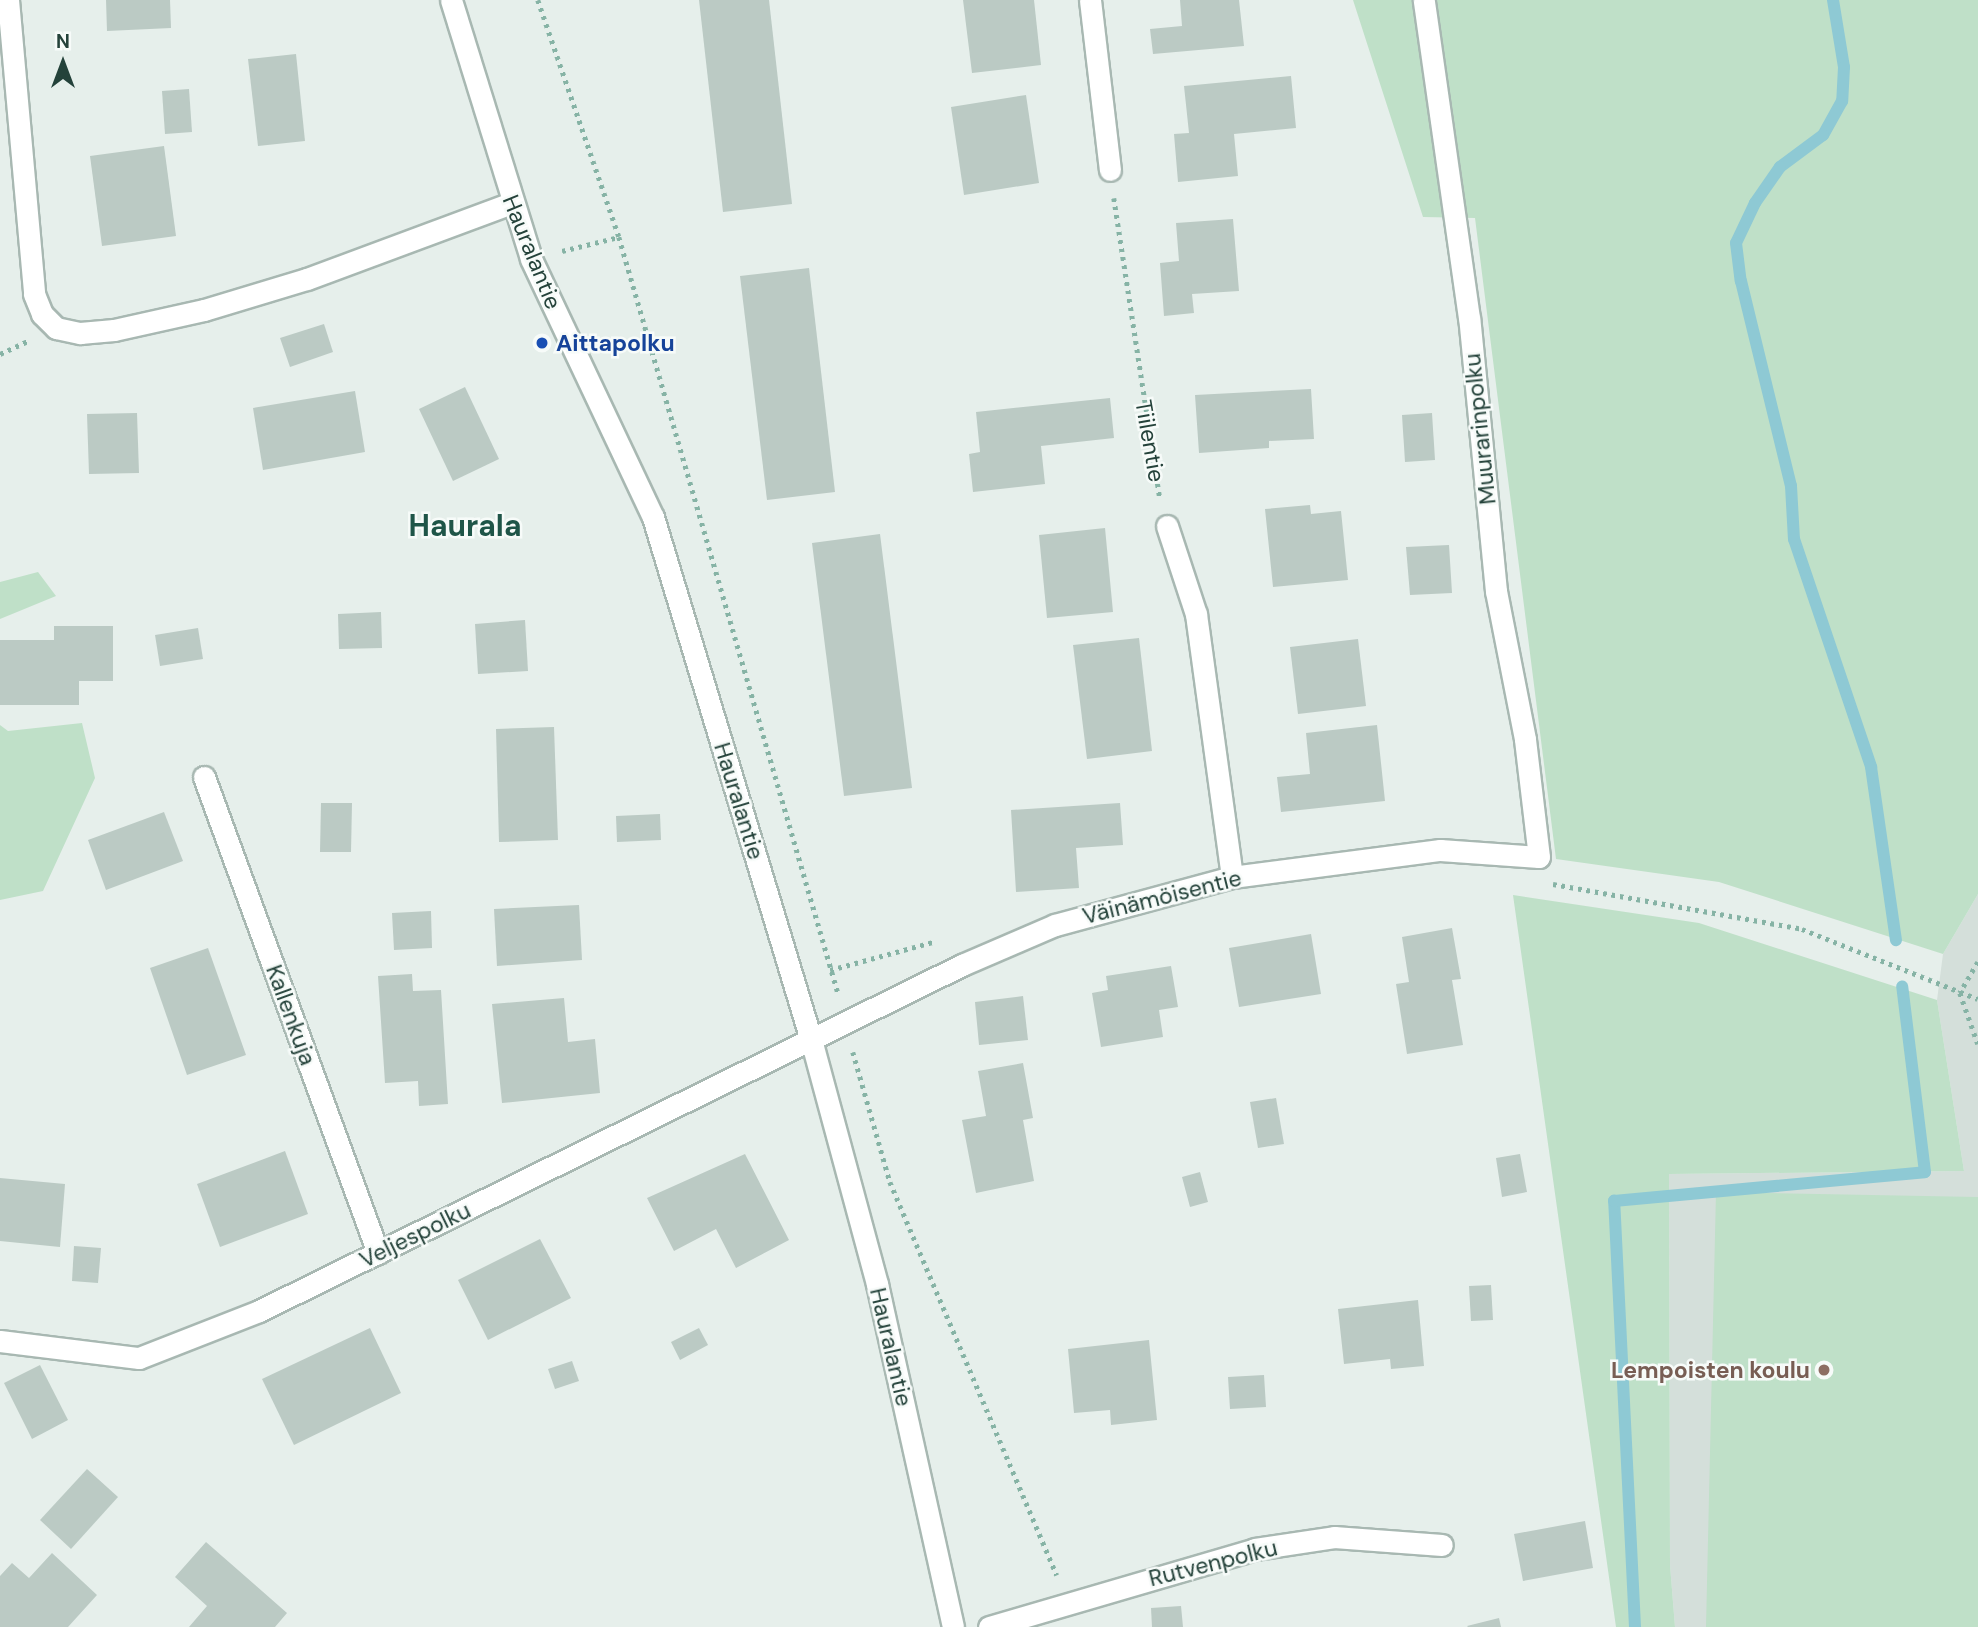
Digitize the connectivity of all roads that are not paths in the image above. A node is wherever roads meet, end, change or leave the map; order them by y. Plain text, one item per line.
1 (8, 0) edge
2 (451, 0) edge
3 (1090, 0) edge
4 (1424, 0) edge
5 (1110, 170) road end
6 (511, 202) junction
7 (1167, 526) road end
8 (204, 777) dead end
9 (1539, 856) joint
10 (1232, 877) junction
11 (812, 1043) junction
12 (378, 1253) junction
13 (0, 1341) edge
14 (1442, 1545) dead end
15 (953, 1627) edge
16 (989, 1627) edge

1 - 6 street
2 - 6 street, Hauralantie
3 - 5 street
4 - 9 street, Muurarinpolku
6 - 11 street, Hauralantie
7 - 10 street
8 - 12 street, Kallenkuja
9 - 10 street, Väinämöisentie
10 - 11 street, Väinämöisentie
11 - 12 street, Veljespolku
11 - 15 street, Hauralantie
12 - 13 street, Veljespolku
14 - 16 street, Rutvenpolku

